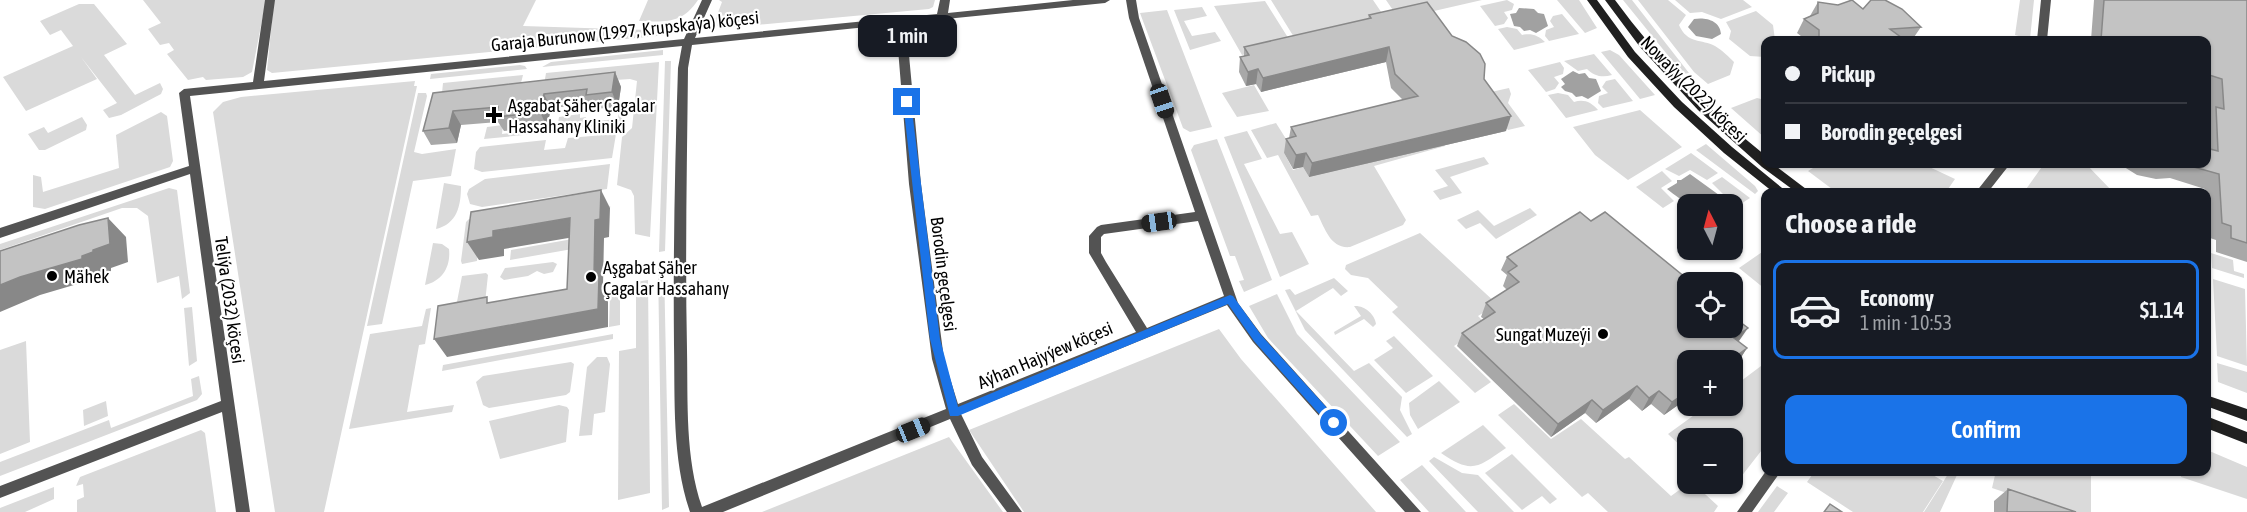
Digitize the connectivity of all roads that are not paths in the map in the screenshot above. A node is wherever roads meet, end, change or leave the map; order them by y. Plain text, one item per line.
1 (270, 0) edge
2 (707, 0) edge
3 (945, 0) edge
4 (1104, 0) edge
5 (1131, 0) edge
6 (1592, 0) edge
7 (1610, 0) edge
8 (2046, 0) edge
9 (942, 16) junction
10 (901, 20) junction
11 (2042, 36) edge
12 (688, 41) junction
13 (258, 84) junction
14 (184, 93) joint
15 (1761, 158) edge
16 (195, 168) junction
17 (1773, 168) edge
18 (2001, 168) edge
19 (1776, 188) edge
20 (1799, 188) edge
21 (1985, 188) edge
22 (1201, 216) junction
23 (0, 233) edge
24 (1230, 299) junction
25 (1144, 334) junction
26 (2211, 402) edge
27 (226, 405) junction
28 (954, 413) junction
29 (2247, 416) edge
30 (2211, 424) edge
31 (2247, 438) edge
32 (1770, 476) edge
33 (0, 492) edge
34 (243, 512) edge
35 (697, 512) edge
36 (707, 512) edge
37 (1015, 512) edge
38 (1414, 512) edge
39 (1744, 512) edge

1 - 13 street
2 - 12 street
3 - 9 street
4 - 9 street, Garaja Burunow (1997, Krupskaýa) köçesi
5 - 22 street
6 - 19 main road, Nowaýy (2022) köçesi
7 - 15 main road, Nowaýy (2022) köçesi
8 - 11 street
9 - 10 street, Garaja Burunow (1997, Krupskaýa) köçesi
10 - 12 street, Garaja Burunow (1997, Krupskaýa) köçesi
10 - 28 street, Borodin geçelgesi
12 - 13 street, Garaja Burunow (1997, Krupskaýa) köçesi
12 - 35 street
13 - 14 street, Garaja Burunow (1997, Krupskaýa) köçesi
14 - 16 street, Teliýa (2032) köçesi
16 - 23 street
16 - 27 street, Teliýa (2032) köçesi
17 - 20 main road, Nowaýy (2022) köçesi
18 - 21 street
22 - 24 street
22 - 25 street
24 - 25 street, Aýhan Hajyýew köçesi
24 - 38 street
25 - 28 street, Aýhan Hajyýew köçesi
26 - 29 main road
27 - 33 street
27 - 34 street, Teliýa (2032) köçesi
28 - 36 street, Aýhan Hajyýew köçesi
28 - 37 street, Borodin geçelgesi
30 - 31 main road
32 - 39 street

